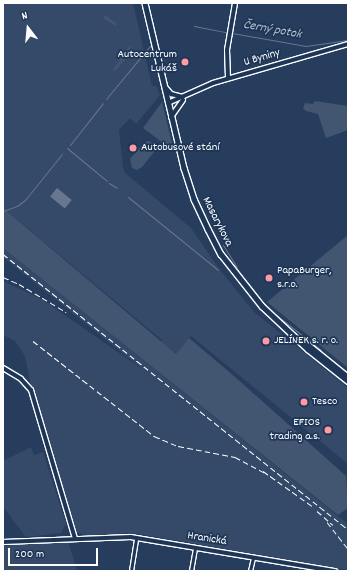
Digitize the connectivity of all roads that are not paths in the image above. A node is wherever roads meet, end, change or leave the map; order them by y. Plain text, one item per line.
1 (145, 3) edge
2 (234, 3) edge
3 (348, 44) edge
4 (228, 78) junction
5 (164, 85) junction
6 (186, 97) junction
7 (168, 103) junction
8 (171, 117) junction
9 (287, 329) junction
10 (3, 368) edge
11 (348, 377) edge
12 (348, 381) edge
13 (136, 538) junction
14 (75, 539) junction
15 (3, 542) edge
16 (195, 548) junction
17 (253, 557) junction
18 (310, 569) edge
19 (131, 571) edge
20 (191, 571) edge
21 (250, 571) edge
22 (335, 571) edge

1 - 5 main road, Masarykova
2 - 4 street
3 - 4 street, U Byniny
4 - 6 street, U Byniny
5 - 6 street
5 - 7 main road, Masarykova
6 - 7 street, U Byniny
6 - 8 street
7 - 8 main road, Masarykova
8 - 9 main road, Masarykova
9 - 11 main road, Masarykova
9 - 12 main road, Masarykova
10 - 14 street
13 - 14 street, Hranická
13 - 16 street, Hranická
13 - 19 street
14 - 15 street, Hranická
16 - 17 street, Hranická
16 - 20 street
17 - 18 street, Hranická
17 - 21 street
18 - 22 street, Hranická

